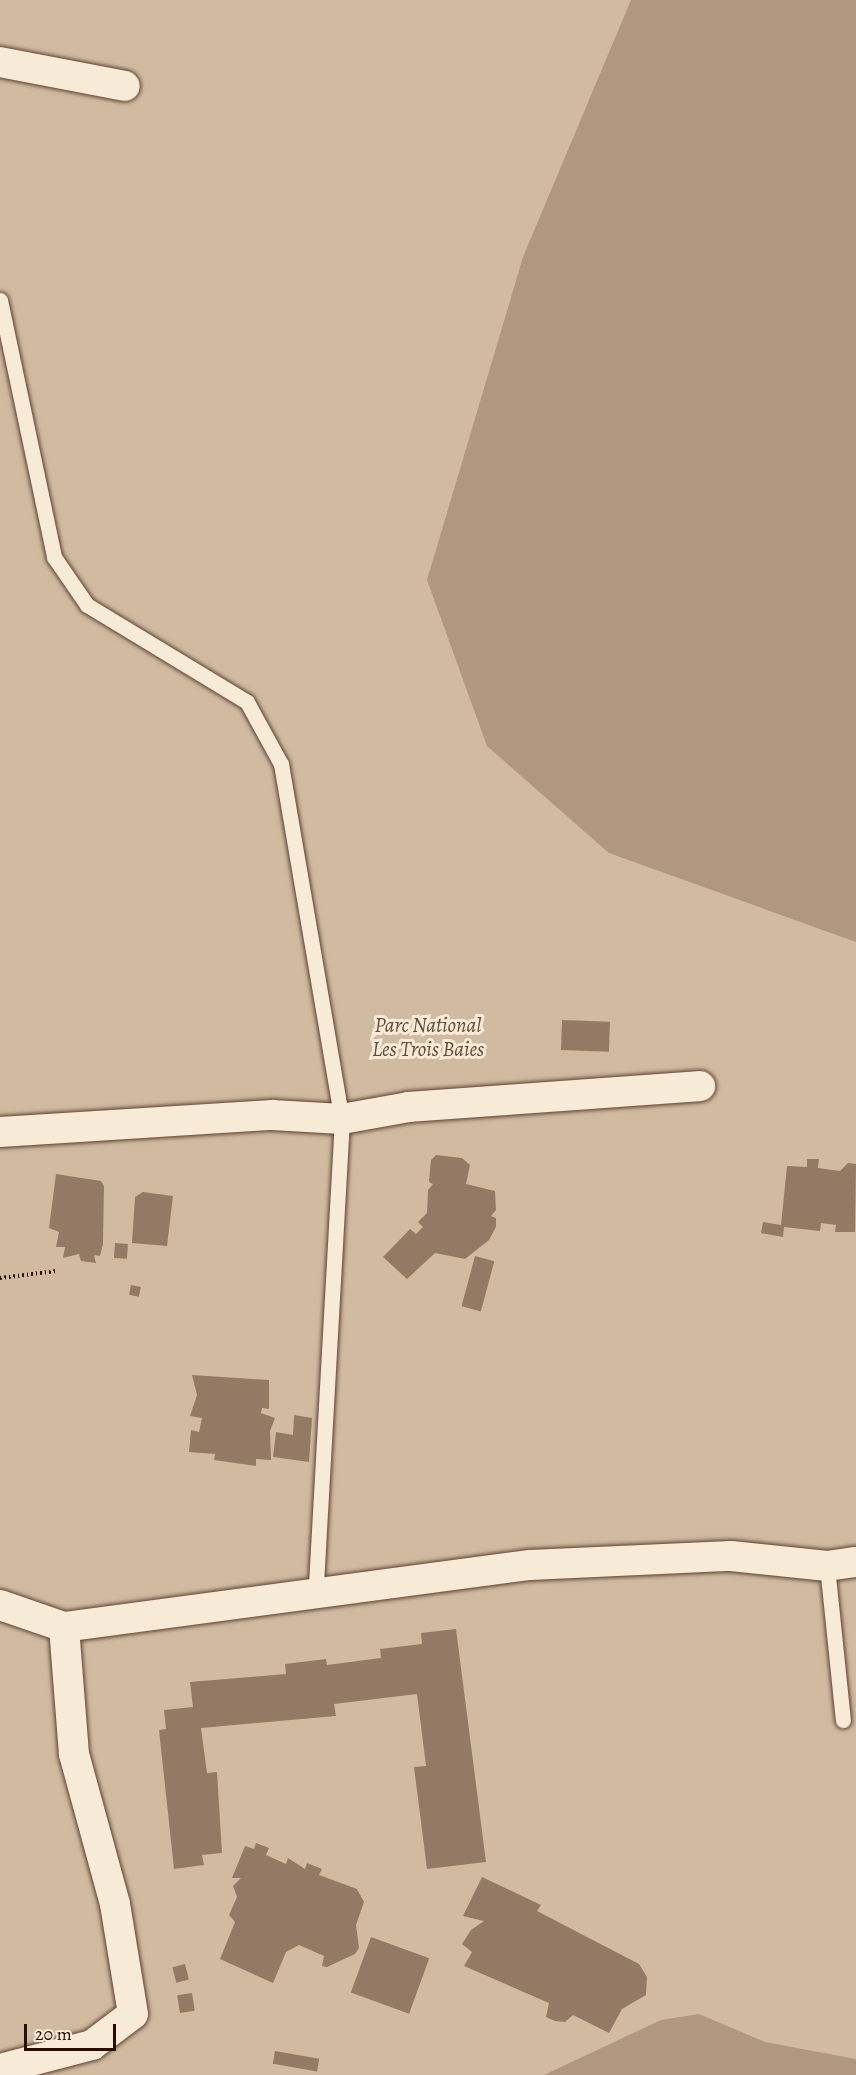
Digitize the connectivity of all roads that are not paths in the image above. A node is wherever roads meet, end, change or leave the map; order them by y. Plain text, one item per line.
1 (0, 62) edge
2 (125, 86) dead end
3 (0, 300) edge
4 (700, 1086) dead end
5 (342, 1119) junction
6 (0, 1132) edge
7 (856, 1562) edge
8 (827, 1566) junction
9 (316, 1591) junction
10 (0, 1605) edge
11 (64, 1627) junction
12 (843, 1720) dead end
13 (0, 2069) edge

1 - 2 street
3 - 5 lane
4 - 5 street
5 - 6 street
5 - 9 lane
7 - 8 street
8 - 9 street
8 - 12 lane
9 - 11 street
10 - 11 street
11 - 13 street

